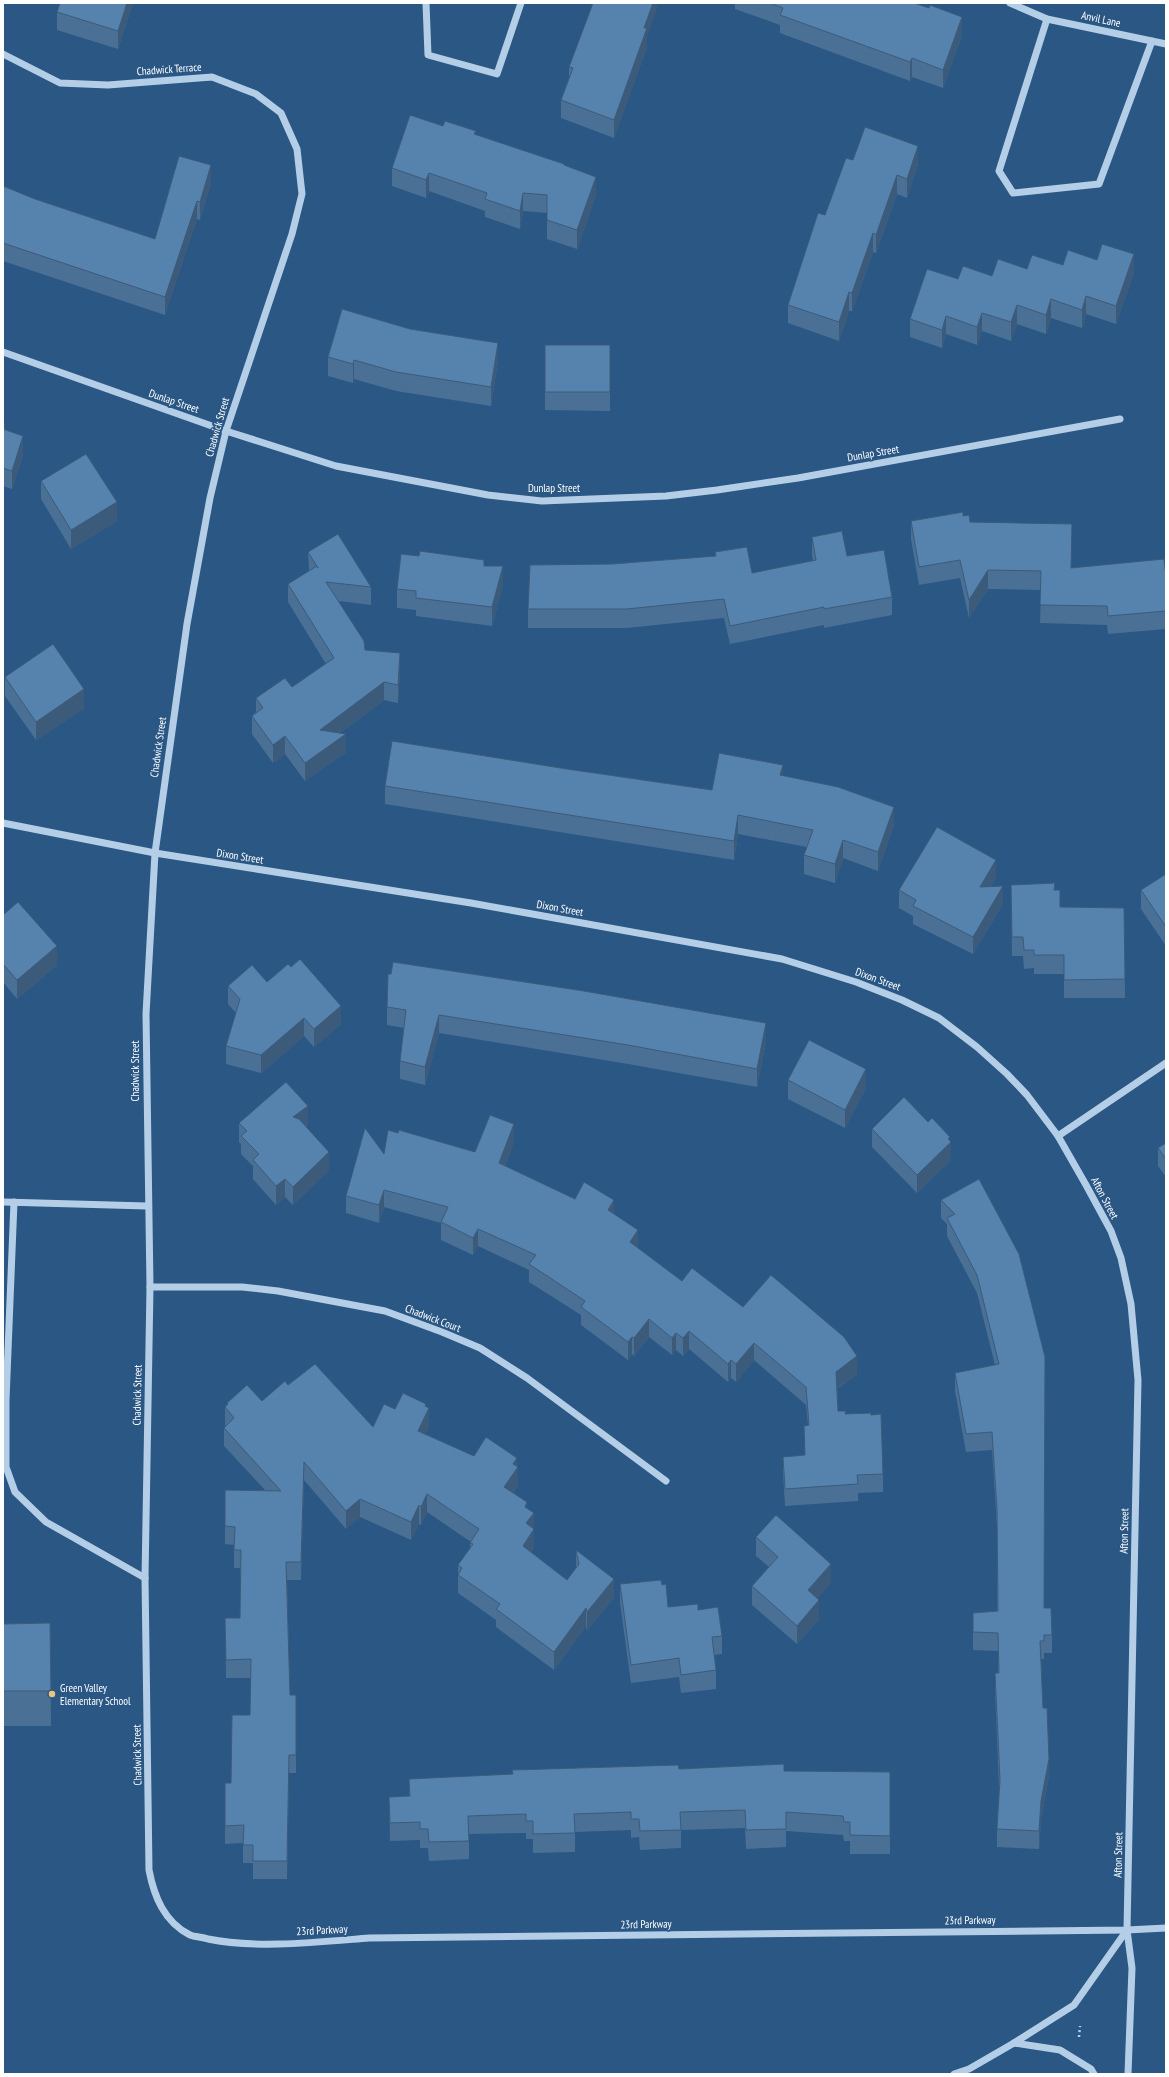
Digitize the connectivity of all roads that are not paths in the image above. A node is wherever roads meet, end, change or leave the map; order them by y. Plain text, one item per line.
1 (426, 3) edge
2 (521, 3) edge
3 (1010, 3) edge
4 (1047, 19) junction
5 (1152, 41) junction
6 (1166, 44) edge
7 (3, 54) edge
8 (292, 234) joint
9 (3, 352) edge
10 (1120, 419) dead end
11 (226, 431) junction
12 (3, 823) edge
13 (155, 853) junction
14 (1166, 1063) edge
15 (1058, 1136) junction
16 (3, 1202) edge
17 (14, 1202) junction
18 (147, 1206) junction
19 (150, 1287) junction
20 (666, 1481) dead end
21 (145, 1578) junction
22 (171, 1920) joint
23 (1166, 1928) edge
24 (1127, 1930) junction
25 (1014, 2043) junction
26 (954, 2074) edge
27 (1094, 2074) edge
28 (1128, 2074) edge

1 - 2 street
3 - 4 street, Anvil Lane
4 - 5 street, Anvil Lane
4 - 5 street
5 - 6 street, Anvil Lane
7 - 8 street, Chadwick Terrace
8 - 11 street, Chadwick Street
9 - 11 street, Dunlap Street
10 - 11 street, Dunlap Street
11 - 13 street, Chadwick Street
12 - 13 street, Dixon Street
13 - 15 street, Dixon Street
13 - 18 street, Chadwick Street
14 - 15 street
15 - 24 street, Afton Street
16 - 17 street
17 - 18 street
17 - 21 street
18 - 19 street, Chadwick Street
19 - 20 street, Chadwick Court
19 - 21 street, Chadwick Street
21 - 22 street, Chadwick Street
22 - 24 street, 23rd Parkway
23 - 24 street, 23rd Parkway
24 - 25 street
24 - 28 street, Afton Street
25 - 26 street
25 - 27 street

